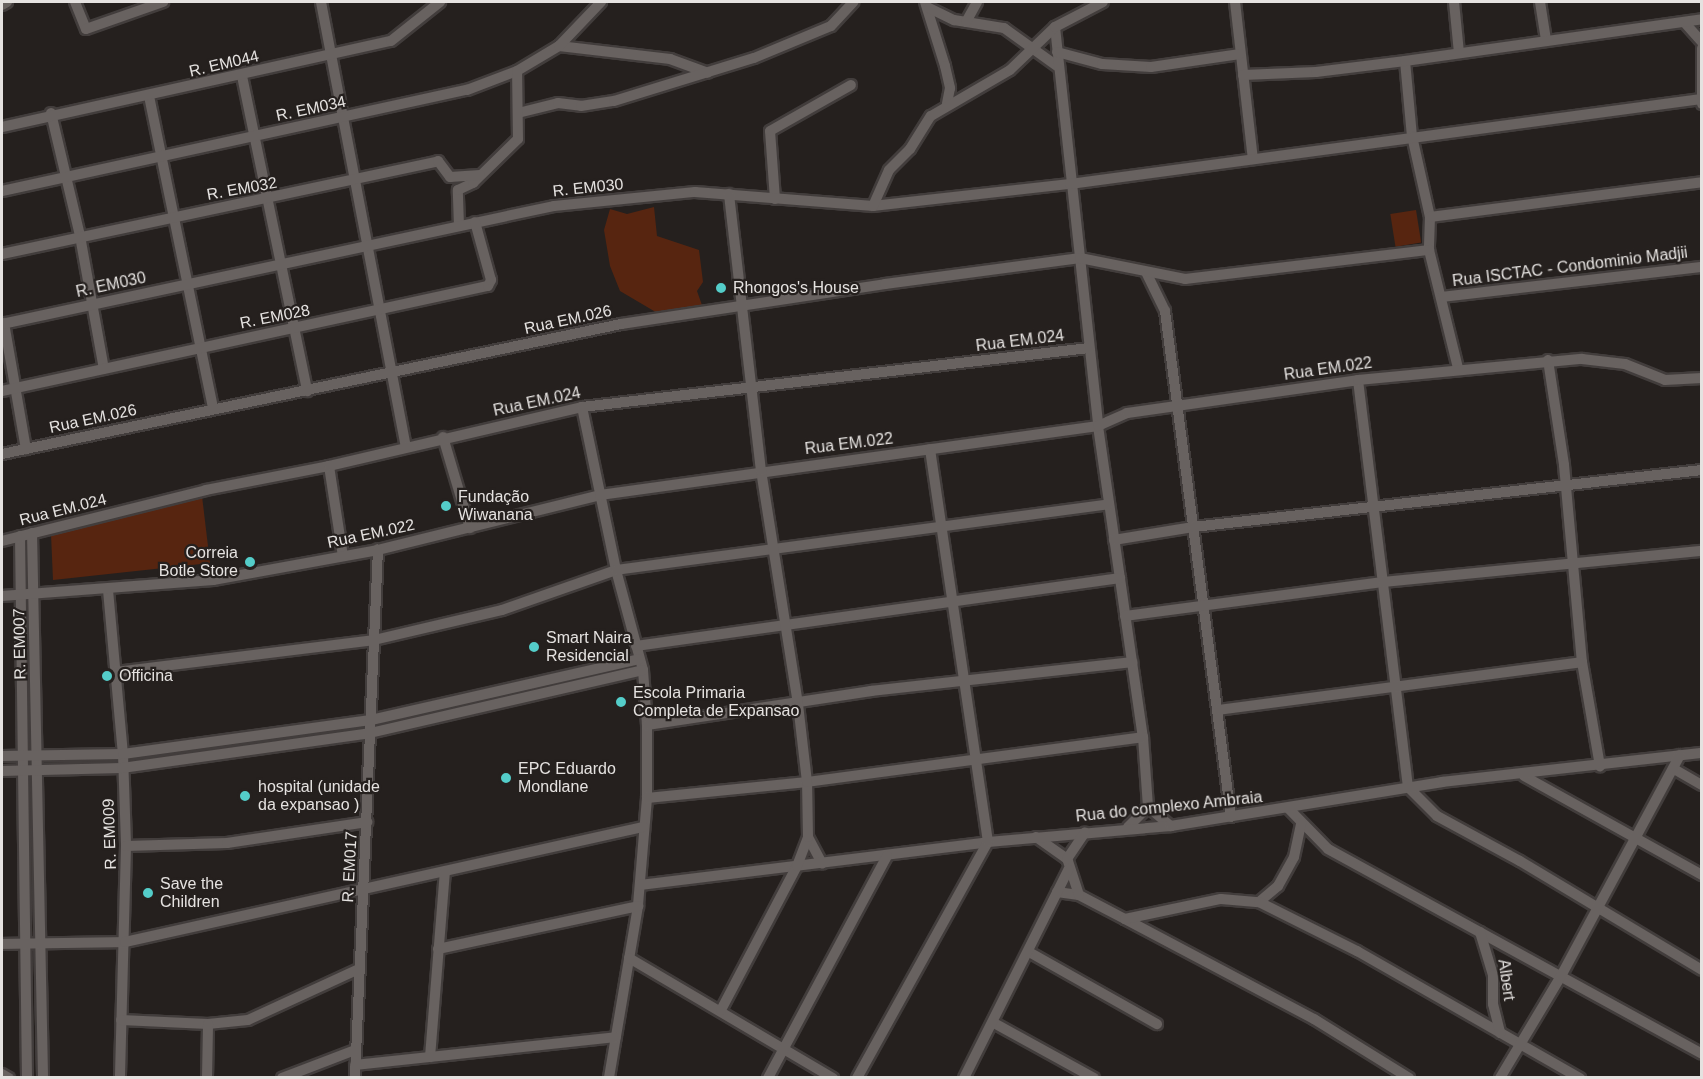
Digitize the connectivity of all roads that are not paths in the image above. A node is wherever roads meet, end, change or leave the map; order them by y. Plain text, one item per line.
1 (7, 2) edge
2 (75, 2) edge
3 (163, 2) edge
4 (321, 2) edge
5 (440, 2) edge
6 (601, 2) edge
7 (836, 2) edge
8 (853, 2) edge
9 (977, 2) edge
10 (1103, 2) edge
11 (1235, 2) edge
12 (1454, 2) edge
13 (1540, 2) edge
14 (2, 5) edge
15 (927, 5) edge
16 (1078, 7) edge
17 (842, 13) junction
18 (1701, 19) edge
19 (966, 22) junction
20 (1684, 22) junction
21 (1055, 27) junction
22 (1546, 40) junction
23 (1701, 42) edge
24 (559, 46) junction
25 (1036, 48) junction
26 (1701, 48) edge
27 (1057, 52) junction
28 (330, 53) junction
29 (1459, 53) junction
30 (1240, 54) junction
31 (1701, 58) edge
32 (1405, 61) junction
33 (690, 66) junction
34 (1057, 66) junction
35 (516, 72) junction
36 (709, 73) junction
37 (1243, 75) junction
38 (242, 76) junction
39 (690, 79) junction
40 (851, 85) dead end
41 (149, 96) junction
42 (1701, 101) edge
43 (947, 104) junction
44 (51, 113) junction
45 (518, 114) junction
46 (340, 117) junction
47 (2, 127) edge
48 (1412, 136) junction
49 (254, 137) junction
50 (162, 155) junction
51 (1253, 159) junction
52 (480, 175) junction
53 (67, 176) junction
54 (354, 181) junction
55 (1701, 182) edge
56 (1070, 184) junction
57 (2, 191) edge
58 (729, 194) junction
59 (775, 199) junction
60 (266, 200) junction
61 (873, 206) junction
62 (174, 216) junction
63 (1430, 216) junction
64 (475, 222) junction
65 (459, 226) junction
66 (80, 236) junction
67 (368, 246) junction
68 (1429, 250) junction
69 (2, 254) edge
70 (1080, 258) junction
71 (278, 266) junction
72 (1701, 267) edge
73 (1146, 272) junction
74 (187, 284) junction
75 (1442, 297) junction
76 (92, 305) junction
77 (743, 306) junction
78 (382, 311) junction
79 (3, 324) edge
80 (292, 329) junction
81 (202, 346) junction
82 (1089, 348) junction
83 (1548, 360) junction
84 (1458, 368) junction
85 (104, 369) junction
86 (394, 374) junction
87 (1701, 378) edge
88 (1358, 380) junction
89 (753, 387) junction
90 (18, 388) junction
91 (2, 391) edge
92 (307, 391) junction
93 (1179, 406) junction
94 (582, 407) junction
95 (213, 408) junction
96 (1098, 426) junction
97 (444, 437) junction
98 (406, 446) junction
99 (26, 448) junction
100 (930, 449) junction
101 (2, 454) edge
102 (329, 466) junction
103 (1701, 470) edge
104 (761, 471) junction
105 (1566, 485) junction
106 (600, 495) junction
107 (1108, 504) junction
108 (1373, 507) junction
109 (941, 527) junction
110 (1193, 527) junction
111 (470, 528) junction
112 (32, 533) junction
113 (20, 536) junction
114 (1114, 540) junction
115 (2, 541) edge
116 (378, 550) junction
117 (773, 550) junction
118 (1701, 551) edge
119 (343, 556) junction
120 (1573, 565) junction
121 (616, 570) junction
122 (1120, 578) junction
123 (1383, 582) junction
124 (108, 590) junction
125 (21, 594) junction
126 (34, 594) junction
127 (2, 596) edge
128 (954, 601) junction
129 (1204, 607) junction
130 (1125, 616) junction
131 (785, 627) junction
132 (374, 640) junction
133 (636, 646) junction
134 (639, 659) junction
135 (1132, 662) junction
136 (1582, 662) junction
137 (643, 670) junction
138 (115, 672) junction
139 (964, 680) junction
140 (1396, 686) junction
141 (798, 704) junction
142 (1218, 710) junction
143 (370, 720) junction
144 (647, 724) junction
145 (370, 733) junction
146 (1143, 737) junction
147 (1701, 753) edge
148 (123, 754) junction
149 (24, 755) junction
150 (38, 755) junction
151 (1680, 755) junction
152 (2, 756) edge
153 (976, 757) junction
154 (1600, 766) junction
155 (122, 768) junction
156 (23, 770) junction
157 (38, 770) junction
158 (1674, 770) junction
159 (2, 771) edge
160 (1523, 775) junction
161 (807, 782) junction
162 (1701, 785) edge
163 (1408, 787) junction
164 (647, 798) junction
165 (1148, 807) junction
166 (1288, 808) junction
167 (1232, 817) junction
168 (367, 822) junction
169 (1301, 823) junction
170 (1171, 826) junction
171 (643, 827) junction
172 (1128, 827) junction
173 (1085, 832) junction
174 (808, 837) junction
175 (1036, 837) junction
176 (1636, 838) junction
177 (988, 842) junction
178 (126, 846) junction
179 (887, 856) junction
180 (822, 863) junction
181 (1068, 864) junction
182 (797, 866) junction
183 (446, 872) junction
184 (1701, 875) edge
185 (640, 885) junction
186 (364, 892) junction
187 (1057, 892) junction
188 (1078, 895) junction
189 (1258, 902) junction
190 (638, 906) junction
191 (1597, 907) junction
192 (1125, 919) junction
193 (1480, 932) junction
194 (125, 942) junction
195 (2, 944) edge
196 (25, 944) junction
197 (39, 944) junction
198 (438, 949) junction
199 (1029, 952) junction
200 (629, 958) junction
201 (359, 969) junction
202 (1701, 970) edge
203 (1562, 976) junction
204 (721, 1010) junction
205 (121, 1020) junction
206 (994, 1023) junction
207 (208, 1024) junction
208 (1157, 1024) dead end
209 (1500, 1033) junction
210 (616, 1037) junction
211 (1518, 1044) junction
212 (783, 1049) junction
213 (355, 1050) junction
214 (1701, 1054) edge
215 (430, 1057) junction
216 (355, 1065) junction
217 (2, 1074) edge
218 (9, 1077) edge
219 (27, 1077) edge
220 (43, 1077) edge
221 (120, 1077) edge
222 (207, 1077) edge
223 (282, 1077) edge
224 (355, 1077) edge
225 (609, 1077) edge
226 (768, 1077) edge
227 (833, 1077) edge
228 (857, 1077) edge
229 (964, 1077) edge
230 (1094, 1077) edge
231 (1409, 1077) edge
232 (1500, 1077) edge
233 (1580, 1077) edge

1 - 14 street
2 - 3 street
4 - 28 street
5 - 28 street, R. EM044
6 - 24 street, R. EM034
7 - 17 street
8 - 17 street
9 - 19 street
10 - 16 street
11 - 30 street
12 - 29 street
13 - 22 street
15 - 19 street
15 - 43 street
16 - 21 street
17 - 36 street
18 - 20 street
19 - 25 street
20 - 22 street
20 - 23 street
21 - 25 street
21 - 27 street
22 - 29 street
24 - 33 street
24 - 35 street, R. EM034
25 - 34 street
25 - 43 street
26 - 31 street
27 - 30 street
27 - 34 street
28 - 38 street, R. EM044
28 - 46 street
29 - 32 street
30 - 37 street
31 - 42 street
32 - 37 street
32 - 48 street
33 - 36 street
33 - 39 street
34 - 56 street
35 - 45 street
35 - 46 street, R. EM034
36 - 39 street
37 - 51 street
38 - 41 street, R. EM044
38 - 49 street
39 - 45 street
40 - 59 street
41 - 44 street, R. EM044
41 - 50 street
42 - 48 street, R. EM030
43 - 61 street
44 - 47 street, R. EM044
44 - 53 street
45 - 52 street
46 - 49 street, R. EM034
46 - 54 street
48 - 51 street, R. EM030
48 - 63 street
49 - 50 street, R. EM034
49 - 60 street
50 - 53 street, R. EM034
50 - 62 street
51 - 56 street, R. EM030
52 - 54 street, R. EM032
52 - 65 street
53 - 57 street, R. EM034
53 - 66 street
54 - 60 street, R. EM032
54 - 67 street
55 - 63 street
56 - 61 street, R. EM030
56 - 70 street
58 - 59 street, R. EM030
58 - 64 street, R. EM030
58 - 77 street
59 - 61 street, R. EM030
60 - 62 street, R. EM032
60 - 71 street
62 - 66 street, R. EM032
62 - 74 street
63 - 68 street
64 - 65 street, R. EM030
64 - 78 street, R. EM028
65 - 67 street, R. EM030
66 - 69 street, R. EM032
66 - 76 street
67 - 71 street, R. EM030
67 - 78 street
68 - 73 street, Rua EM.026
68 - 75 street
70 - 73 street, Rua EM.026
70 - 77 street, Rua EM.026
70 - 82 street
71 - 74 street, R. EM030
71 - 80 street
72 - 75 street, Rua ISCTAC - Condominio Madjii
73 - 93 street
74 - 76 street, R. EM030
74 - 81 street
75 - 84 street
76 - 79 street, R. EM030
76 - 85 street
77 - 86 street, Rua EM.026
77 - 89 street
78 - 80 street, R. EM028
78 - 86 street
79 - 90 street
80 - 81 street, R. EM028
80 - 92 street
81 - 85 street, R. EM028
81 - 95 street
82 - 89 street, Rua EM.024
82 - 96 street
83 - 84 street, Rua EM.022
83 - 87 street, Rua EM.022
83 - 105 street
84 - 88 street, Rua EM.022
85 - 90 street, R. EM028
86 - 92 street, Rua EM.026
86 - 98 street
88 - 93 street, Rua EM.022
88 - 108 street
89 - 94 street, Rua EM.024
89 - 104 street
90 - 91 street, R. EM028
90 - 99 street
92 - 95 street, Rua EM.026
93 - 96 street, Rua EM.022
93 - 110 street
94 - 97 street, Rua EM.024
94 - 106 street
95 - 99 street, Rua EM.026
96 - 100 street, Rua EM.022
96 - 107 street
97 - 98 street, Rua EM.024
97 - 111 street
98 - 102 street, Rua EM.024
99 - 101 street, Rua EM.026
100 - 104 street, Rua EM.022
100 - 109 street
102 - 112 street, Rua EM.024
102 - 119 street
103 - 105 street
104 - 106 street, Rua EM.022
104 - 117 street
105 - 108 street
105 - 120 street
106 - 111 street, Rua EM.022
106 - 121 street
107 - 109 street
107 - 114 street
108 - 110 street
108 - 123 street
109 - 117 street
109 - 128 street
110 - 114 street
110 - 129 street
111 - 116 street, Rua EM.022
112 - 113 street, Rua EM.024
112 - 126 street, R. EM007
113 - 115 street, Rua EM.024
113 - 125 street, R. EM007
114 - 122 street
116 - 119 street, Rua EM.022
116 - 132 street, R. EM017
117 - 121 street
117 - 131 street
118 - 120 street
119 - 124 street, Rua EM.022
120 - 123 street
120 - 136 street
121 - 132 street
121 - 133 street
122 - 128 street
122 - 130 street
123 - 129 street
123 - 140 street
124 - 126 street, Rua EM.022
124 - 138 street, R. EM009
125 - 126 street, Rua EM.022
125 - 127 street, Rua EM.022
125 - 149 street, R. EM007
126 - 150 street, R. EM007
128 - 131 street
128 - 139 street
129 - 130 street
129 - 142 street
130 - 135 street
131 - 133 street
131 - 141 street
132 - 138 street
132 - 143 street, R. EM017
133 - 134 street
134 - 137 street
134 - 143 street
135 - 139 street
135 - 146 street
136 - 140 street
136 - 154 street
137 - 144 street
137 - 145 street
138 - 148 street, R. EM009
139 - 141 street
139 - 153 street
140 - 142 street
140 - 163 street
141 - 144 street
141 - 161 street
142 - 167 street
143 - 145 street, R. EM017
143 - 148 street
144 - 164 street
145 - 155 street
145 - 168 street, R. EM017
146 - 153 street
146 - 165 street
147 - 151 street, Rua do complexo Ambraia
148 - 150 street
148 - 155 street, R. EM009
149 - 150 street
149 - 152 street
149 - 156 street, R. EM007
150 - 157 street, R. EM007
151 - 154 street, Rua do complexo Ambraia
151 - 158 street
153 - 161 street
153 - 177 street
154 - 160 street, Rua do complexo Ambraia
155 - 157 street
155 - 178 street, R. EM009
156 - 157 street
156 - 159 street
156 - 196 street, R. EM007
157 - 197 street, R. EM007
158 - 162 street
158 - 176 street
160 - 163 street, Rua do complexo Ambraia
160 - 176 street
161 - 164 street
161 - 174 street
163 - 166 street, Rua do complexo Ambraia
163 - 191 street
164 - 171 street
165 - 170 street
165 - 172 street
166 - 167 street, Rua do complexo Ambraia
166 - 169 street
167 - 170 street, Rua do complexo Ambraia
168 - 178 street
168 - 186 street, R. EM017
169 - 189 street
169 - 193 street
170 - 172 street, Rua do complexo Ambraia
171 - 183 street
171 - 185 street
172 - 173 street, Rua do complexo Ambraia
173 - 175 street, Rua do complexo Ambraia
173 - 181 street
174 - 180 street
174 - 182 street
175 - 177 street, Rua do complexo Ambraia
175 - 181 street
176 - 184 street
176 - 191 street
177 - 179 street, Rua do complexo Ambraia
177 - 228 street
178 - 194 street, R. EM009
179 - 180 street, Rua do complexo Ambraia
179 - 212 street
180 - 182 street, Rua do complexo Ambraia
181 - 187 street
181 - 188 street
182 - 185 street, Rua do complexo Ambraia
182 - 204 street
183 - 186 street
183 - 198 street
185 - 190 street
186 - 194 street
186 - 201 street, R. EM017
187 - 188 street
187 - 199 street
188 - 192 street
189 - 192 street
189 - 209 street
190 - 198 street
190 - 200 street
191 - 202 street
191 - 203 street
192 - 231 street
193 - 203 street
193 - 209 street, Albert
194 - 197 street
194 - 205 street, R. EM009
195 - 196 street
196 - 197 street
196 - 219 street, R. EM007
197 - 220 street, R. EM007
198 - 215 street
199 - 206 street
199 - 208 street
200 - 204 street
200 - 210 street
201 - 207 street
201 - 213 street, R. EM017
203 - 211 street
203 - 214 street
204 - 212 street
205 - 207 street
205 - 221 street, R. EM009
206 - 229 street
206 - 230 street
207 - 222 street
209 - 211 street
210 - 215 street
210 - 225 street
211 - 232 street
211 - 233 street
212 - 226 street
212 - 227 street
213 - 216 street, R. EM017
213 - 223 street
215 - 216 street
216 - 224 street, R. EM017
217 - 218 street

